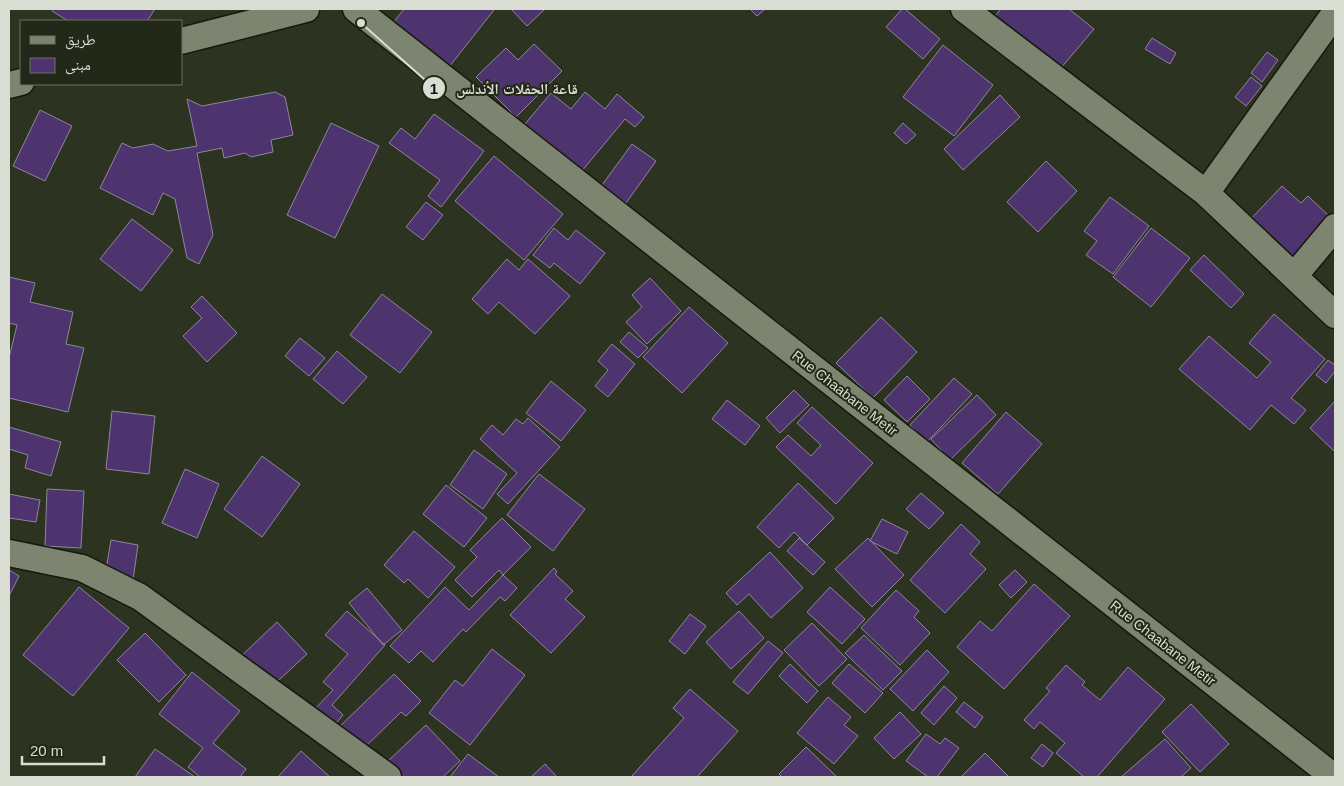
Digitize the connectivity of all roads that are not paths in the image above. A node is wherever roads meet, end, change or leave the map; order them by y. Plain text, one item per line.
1 (306, 9) edge
2 (356, 9) edge
3 (964, 9) edge
4 (1335, 13) edge
5 (182, 41) edge
6 (1206, 193) junction
7 (1335, 228) edge
8 (1295, 275) junction
9 (1335, 315) edge
10 (9, 553) edge
11 (388, 777) edge
12 (1334, 777) edge

1 - 5 street
2 - 12 street, Rue Chaabane Metir
3 - 6 street
4 - 6 street
6 - 8 street
7 - 8 street
8 - 9 street
10 - 11 street

